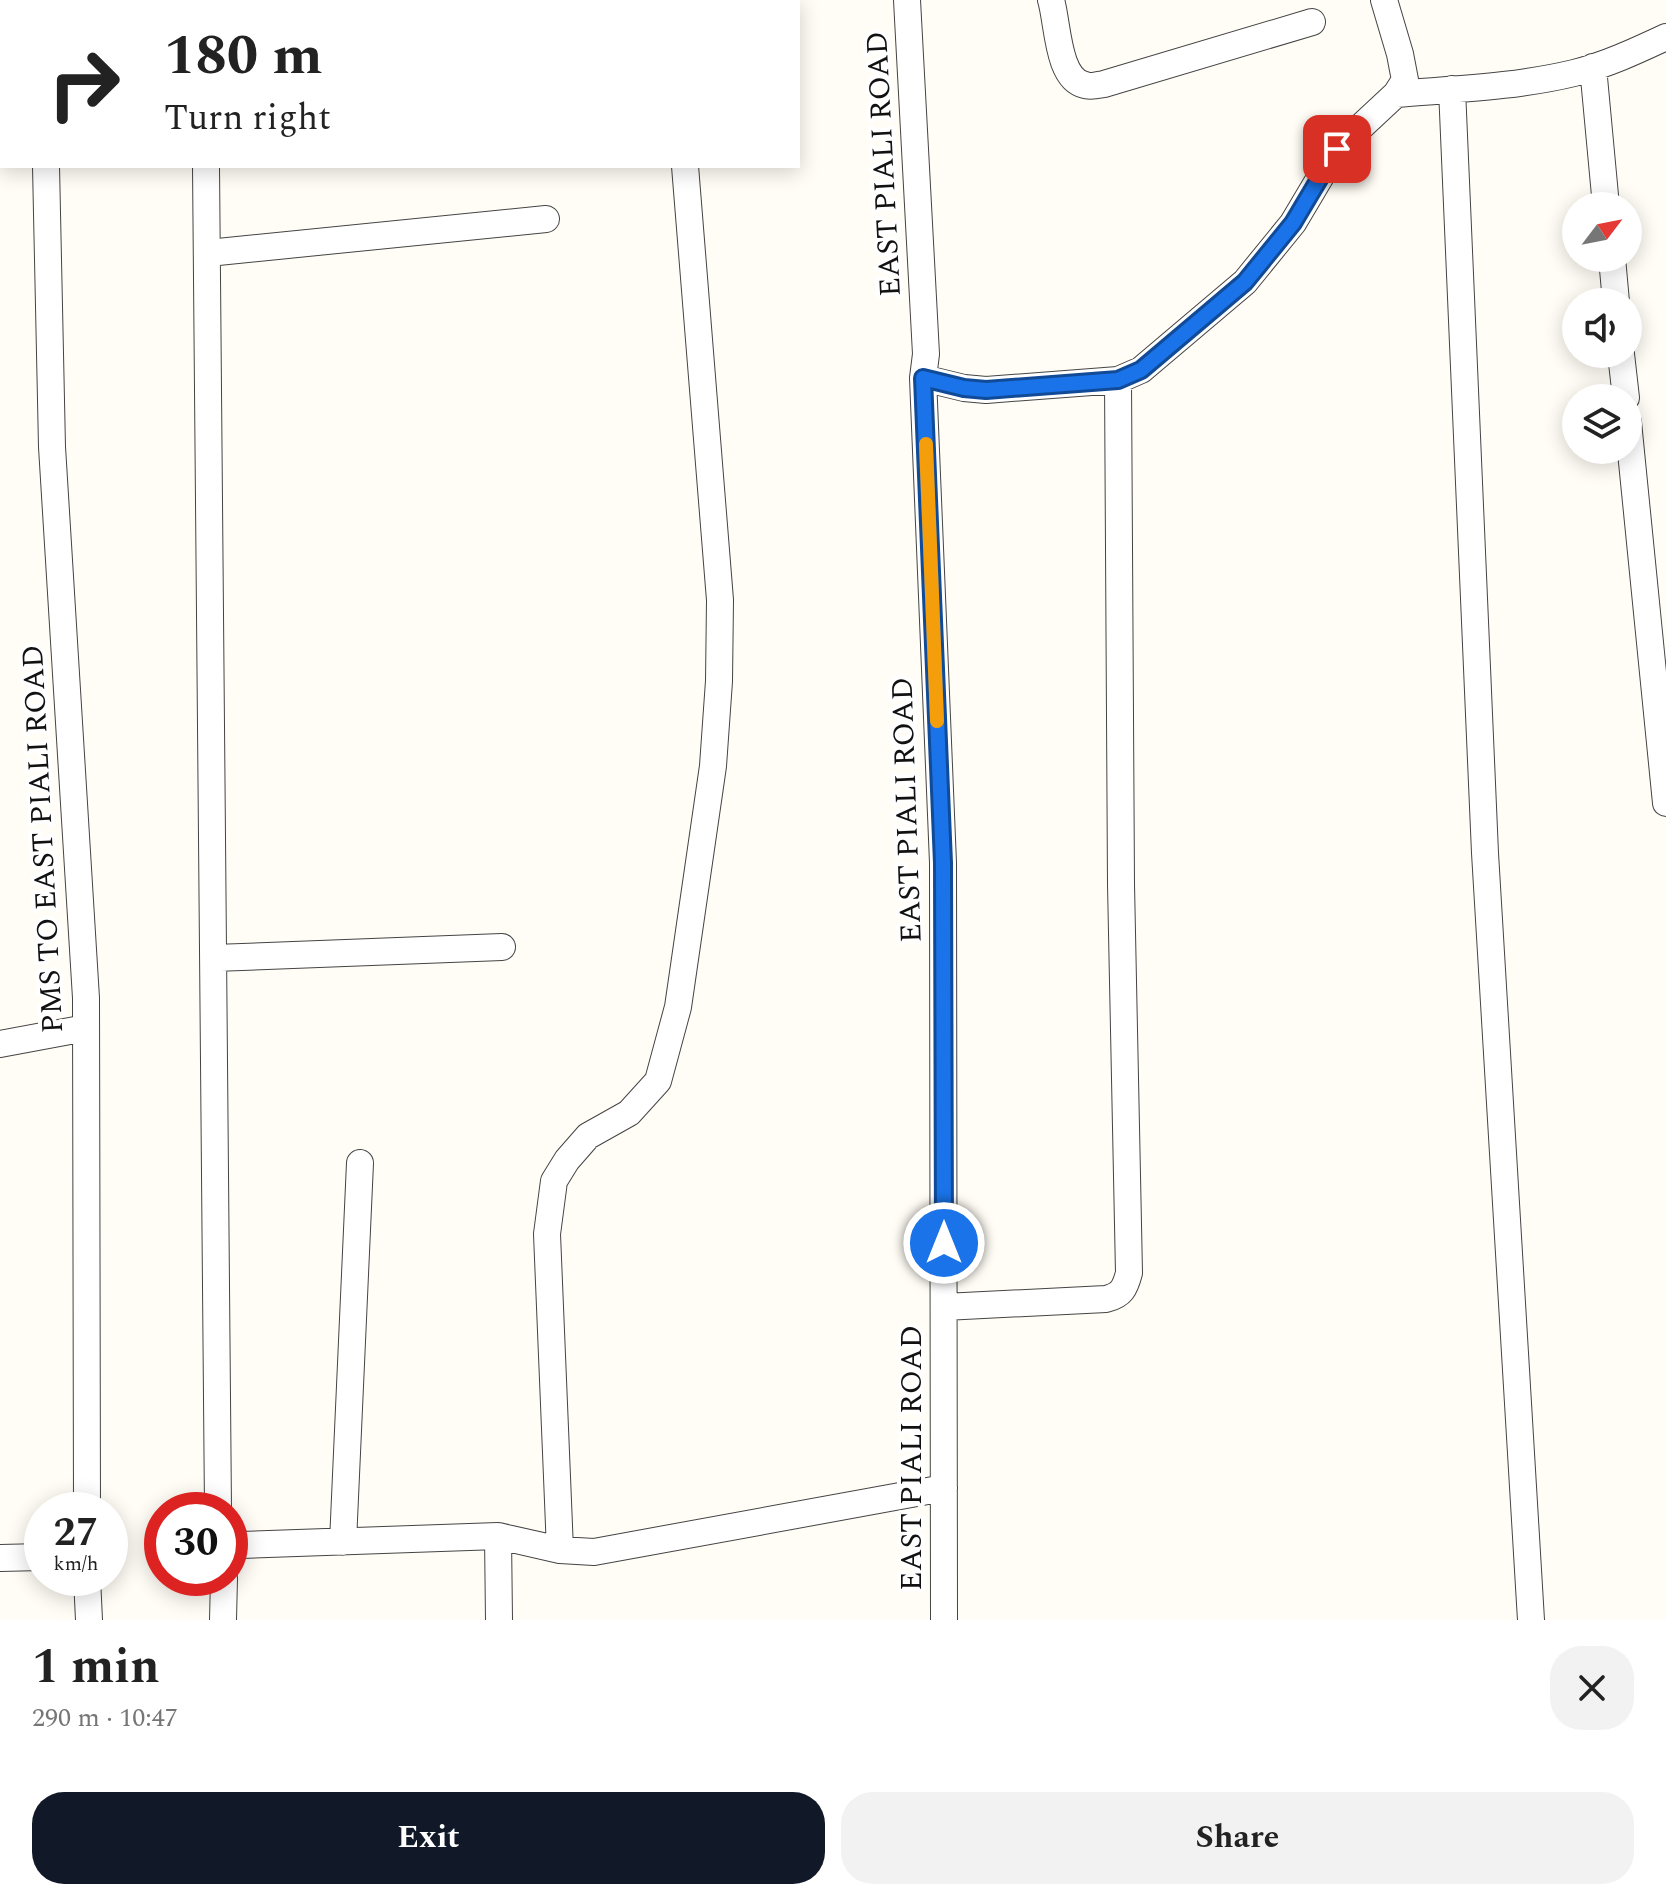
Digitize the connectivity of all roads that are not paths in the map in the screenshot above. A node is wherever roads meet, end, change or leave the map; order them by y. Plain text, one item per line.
1 (907, 0) edge
2 (1051, 0) edge
3 (1384, 0) edge
4 (1312, 22) dead end
5 (1666, 37) edge
6 (1593, 67) junction
7 (1452, 89) junction
8 (1396, 94) junction
9 (46, 168) edge
10 (206, 168) edge
11 (685, 168) edge
12 (1605, 192) edge
13 (546, 219) dead end
14 (208, 253) junction
15 (923, 378) junction
16 (1118, 380) junction
17 (1632, 464) edge
18 (1666, 803) edge
19 (502, 947) dead end
20 (214, 958) junction
21 (86, 1028) junction
22 (0, 1044) edge
23 (360, 1163) dead end
24 (944, 1307) junction
25 (944, 1488) junction
26 (87, 1492) edge
27 (218, 1492) edge
28 (498, 1536) junction
29 (343, 1542) junction
30 (248, 1545) edge
31 (560, 1550) junction
32 (24, 1557) edge
33 (0, 1558) edge
34 (88, 1596) edge
35 (224, 1596) edge
36 (89, 1620) edge
37 (223, 1620) edge
38 (499, 1620) edge
39 (944, 1620) edge
40 (1531, 1620) edge

1 - 15 street, EAST PIALI ROAD
2 - 4 street
3 - 8 street
5 - 6 street
6 - 7 street
6 - 12 street
7 - 8 street
7 - 40 street
8 - 16 street
9 - 21 street, PMS TO EAST PIALI ROAD
10 - 14 street
11 - 31 street
13 - 14 street
14 - 20 street
15 - 16 street
15 - 24 street, EAST PIALI ROAD
16 - 24 street
17 - 18 street
19 - 20 street
20 - 27 street
21 - 22 street
21 - 26 street, PMS TO EAST PIALI ROAD
23 - 29 street
24 - 25 street, EAST PIALI ROAD
25 - 31 street
25 - 39 street, EAST PIALI ROAD
28 - 29 street
28 - 31 street
28 - 38 street
29 - 30 street
32 - 33 street
34 - 36 street
35 - 37 street

